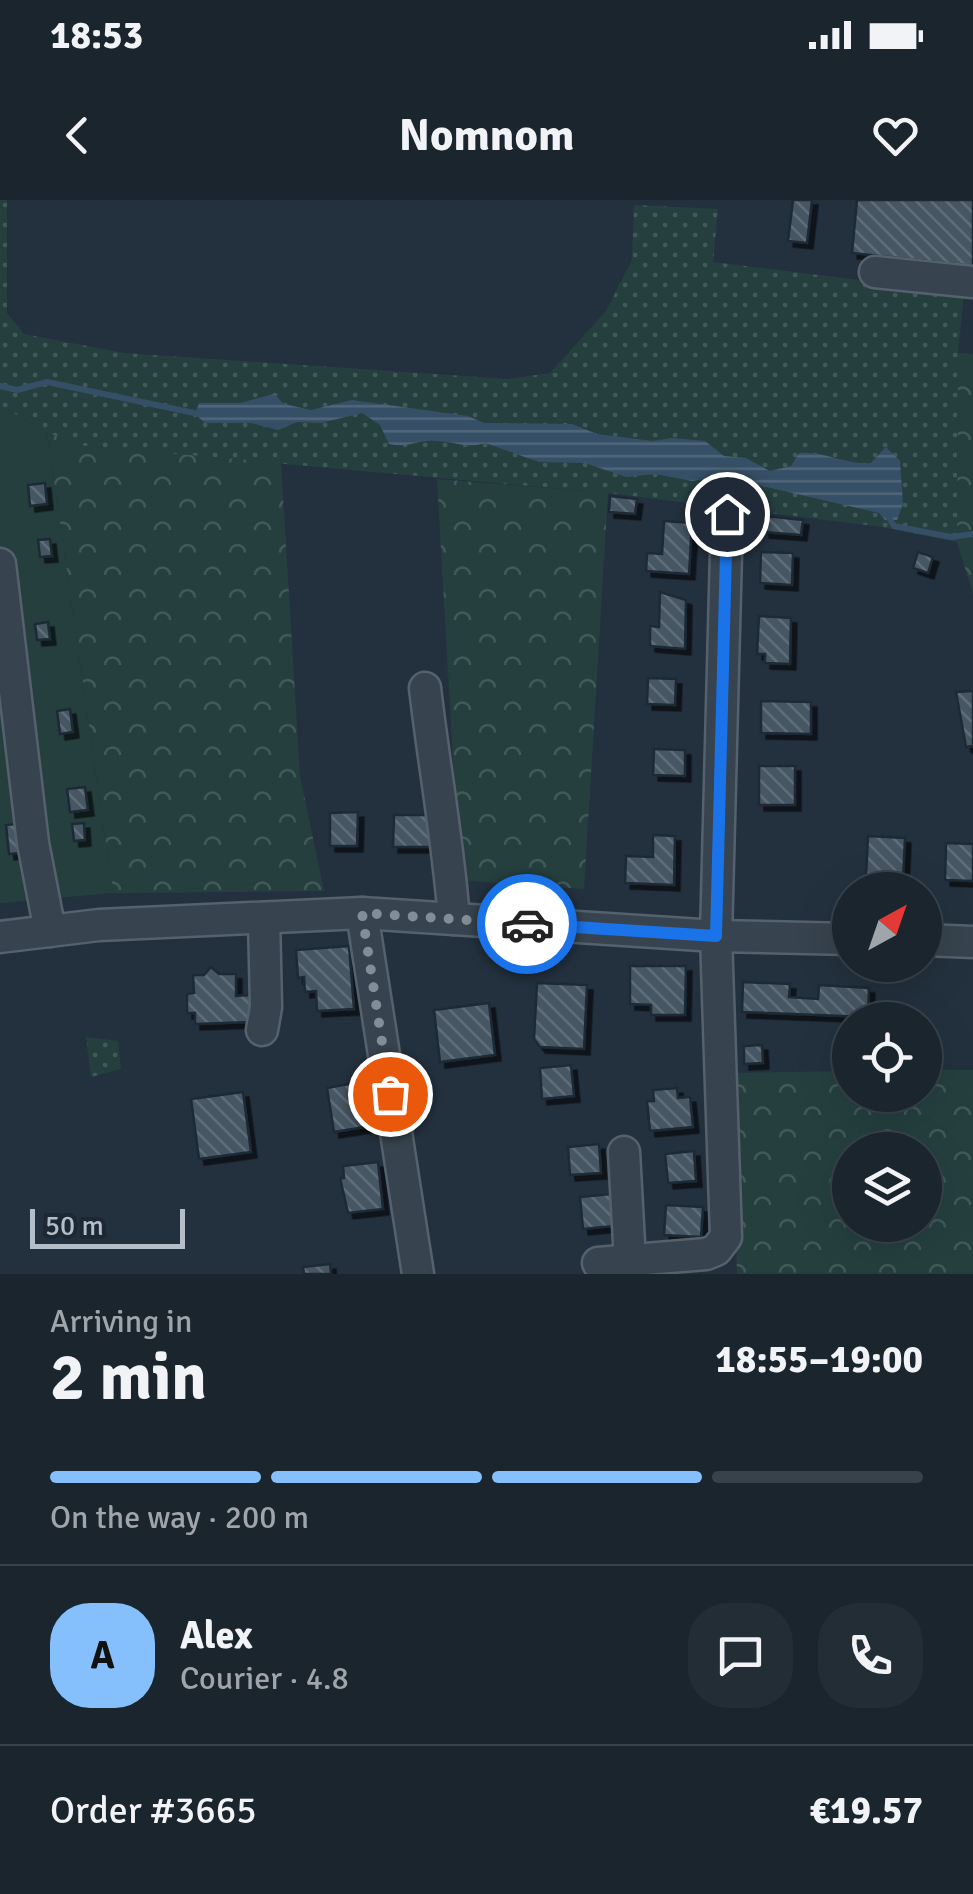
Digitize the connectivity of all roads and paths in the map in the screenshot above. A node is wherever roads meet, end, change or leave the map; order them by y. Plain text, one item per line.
1 (875, 272) dead end
2 (973, 282) edge
3 (727, 514) dead end
4 (0, 564) edge
5 (425, 688) dead end
6 (362, 913) junction
7 (264, 918) junction
8 (454, 919) junction
9 (50, 931) junction
10 (716, 936) junction
11 (0, 937) edge
12 (832, 939) edge
13 (942, 941) edge
14 (973, 942) edge
15 (262, 1030) dead end
16 (624, 1152) dead end
17 (630, 1260) junction
18 (598, 1263) dead end
19 (418, 1274) edge

1 - 2 street
3 - 10 street
4 - 9 street
5 - 8 street
6 - 7 street
6 - 8 street
6 - 19 street
7 - 9 street
7 - 15 street
8 - 10 street
9 - 11 street
10 - 12 street
10 - 17 street
13 - 14 street
16 - 17 street
17 - 18 street

